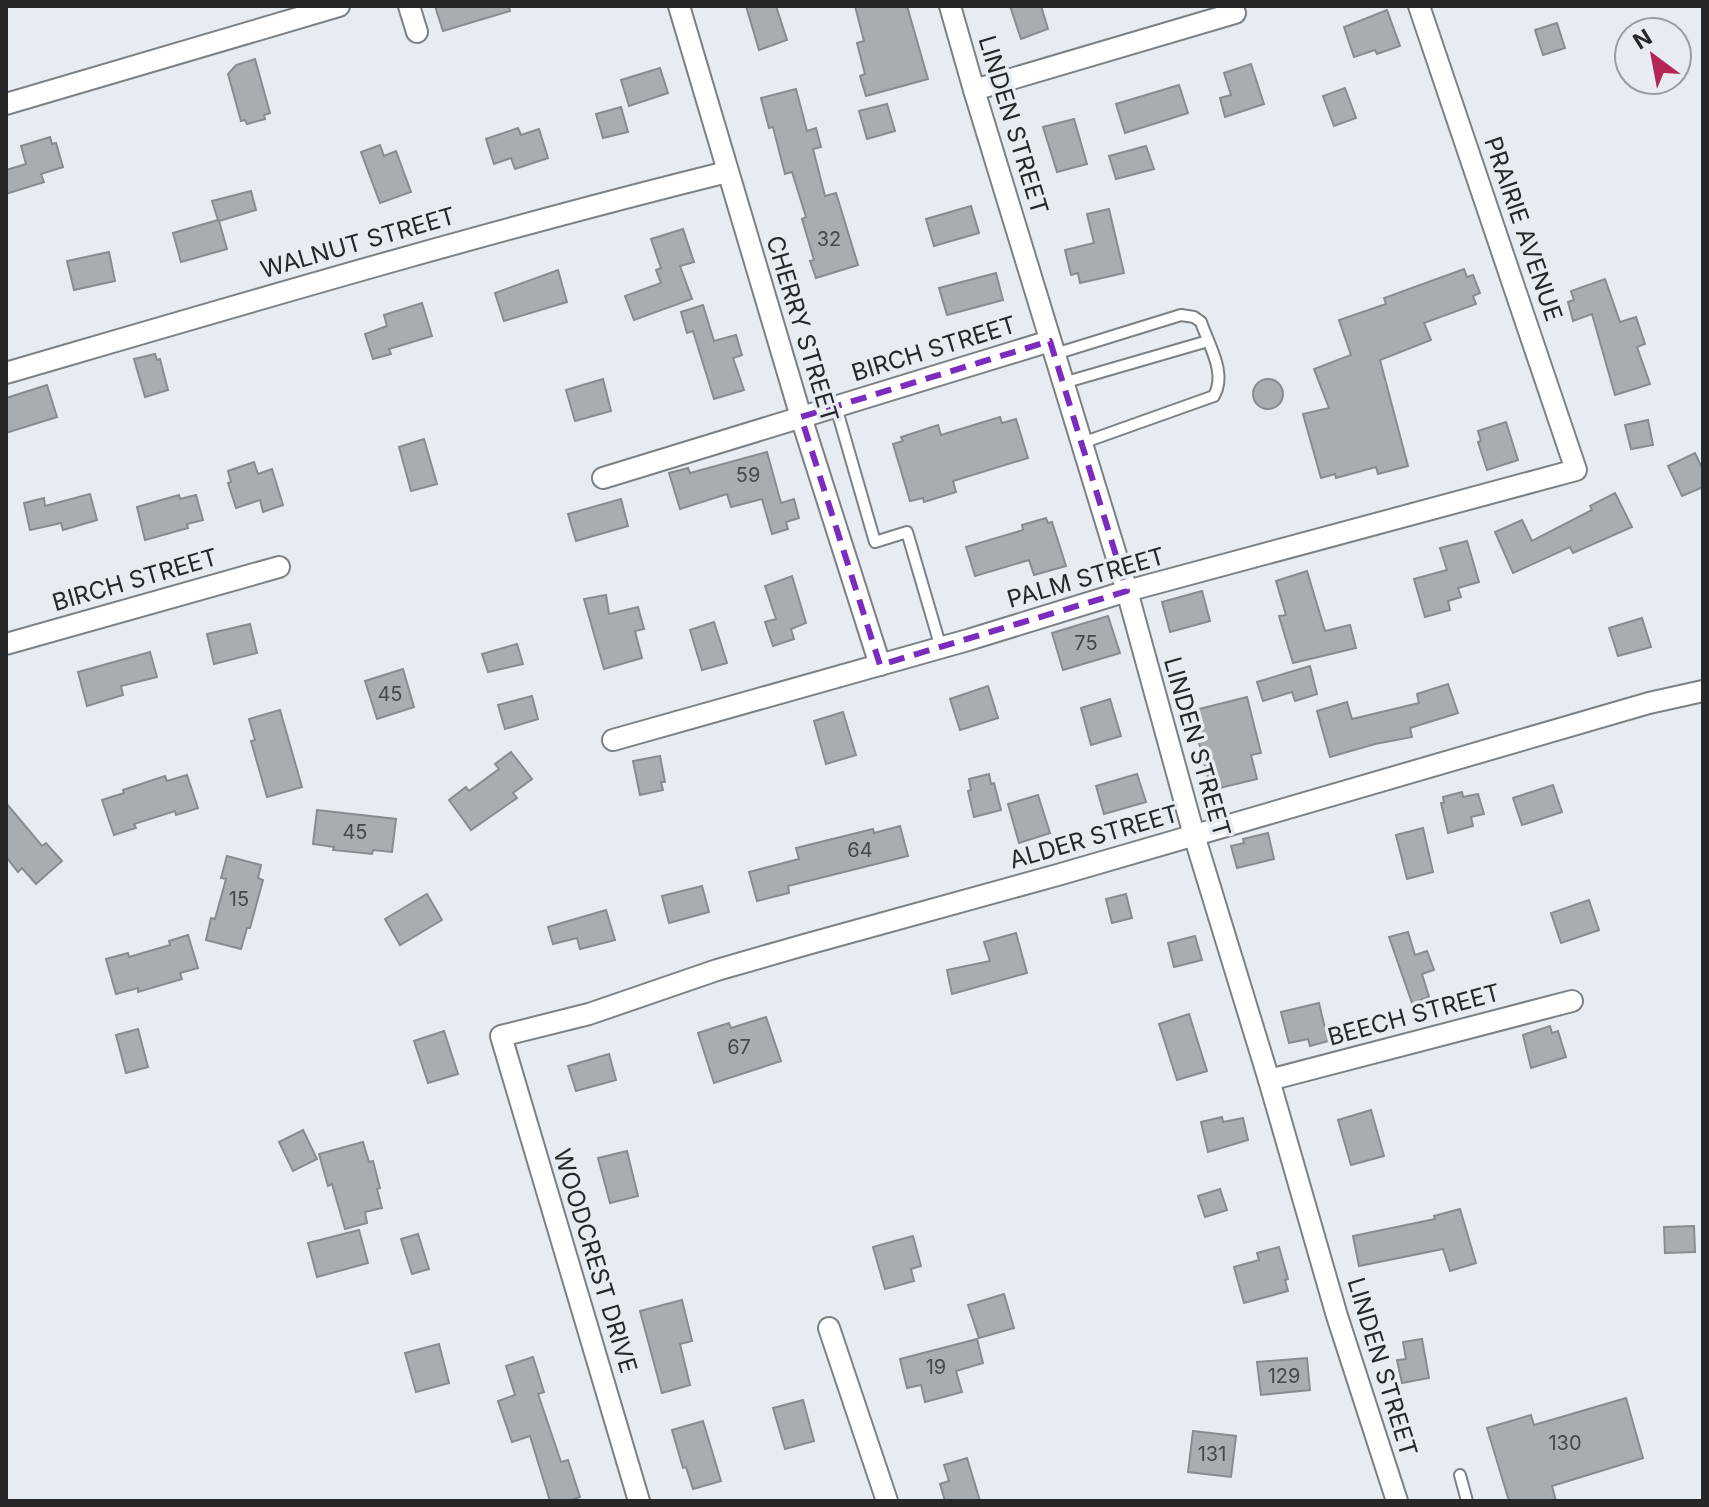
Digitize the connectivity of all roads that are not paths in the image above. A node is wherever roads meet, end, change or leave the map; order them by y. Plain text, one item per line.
1 (339, 6) edge
2 (409, 6) edge
3 (679, 6) edge
4 (950, 6) edge
5 (1419, 6) edge
6 (1235, 13) dead end
7 (417, 32) dead end
8 (974, 90) junction
9 (6, 104) edge
10 (727, 172) junction
11 (1208, 341) junction
12 (1052, 347) junction
13 (6, 373) edge
14 (1063, 383) junction
15 (836, 407) junction
16 (801, 417) junction
17 (1082, 443) junction
18 (1576, 470) joint
19 (603, 478) dead end
20 (279, 567) dead end
21 (1127, 591) junction
22 (6, 644) edge
23 (941, 648) junction
24 (880, 665) junction
25 (1703, 691) edge
26 (613, 740) dead end
27 (1194, 835) junction
28 (1572, 1001) dead end
29 (501, 1036) joint
30 (1269, 1080) junction
31 (829, 1328) dead end
32 (1460, 1475) dead end
33 (639, 1501) edge
34 (887, 1501) edge
35 (1397, 1501) edge
36 (1467, 1501) edge

1 - 9 street
2 - 7 street
3 - 10 street, CHERRY STREET
4 - 8 street, LINDEN STREET
5 - 18 street, PRAIRIE AVENUE
6 - 8 street
8 - 12 street, LINDEN STREET
10 - 13 street, WALNUT STREET
10 - 16 street, CHERRY STREET
11 - 12 lane
11 - 14 lane
11 - 17 lane
12 - 14 street, LINDEN STREET
12 - 15 street, BIRCH STREET
14 - 17 street, LINDEN STREET
15 - 16 street, BIRCH STREET
15 - 23 lane
16 - 19 street, BIRCH STREET
16 - 24 street, CHERRY STREET
17 - 21 street, LINDEN STREET
18 - 21 street, PALM STREET
20 - 22 street, BIRCH STREET
21 - 23 street, PALM STREET
21 - 27 street, LINDEN STREET
23 - 24 street, PALM STREET
24 - 26 street, PALM STREET
25 - 27 street, ALDER STREET
27 - 29 street, ALDER STREET
27 - 30 street, LINDEN STREET
28 - 30 street, BEECH STREET
29 - 33 street, WOODCREST DRIVE
30 - 35 street, LINDEN STREET
31 - 34 street
32 - 36 lane

